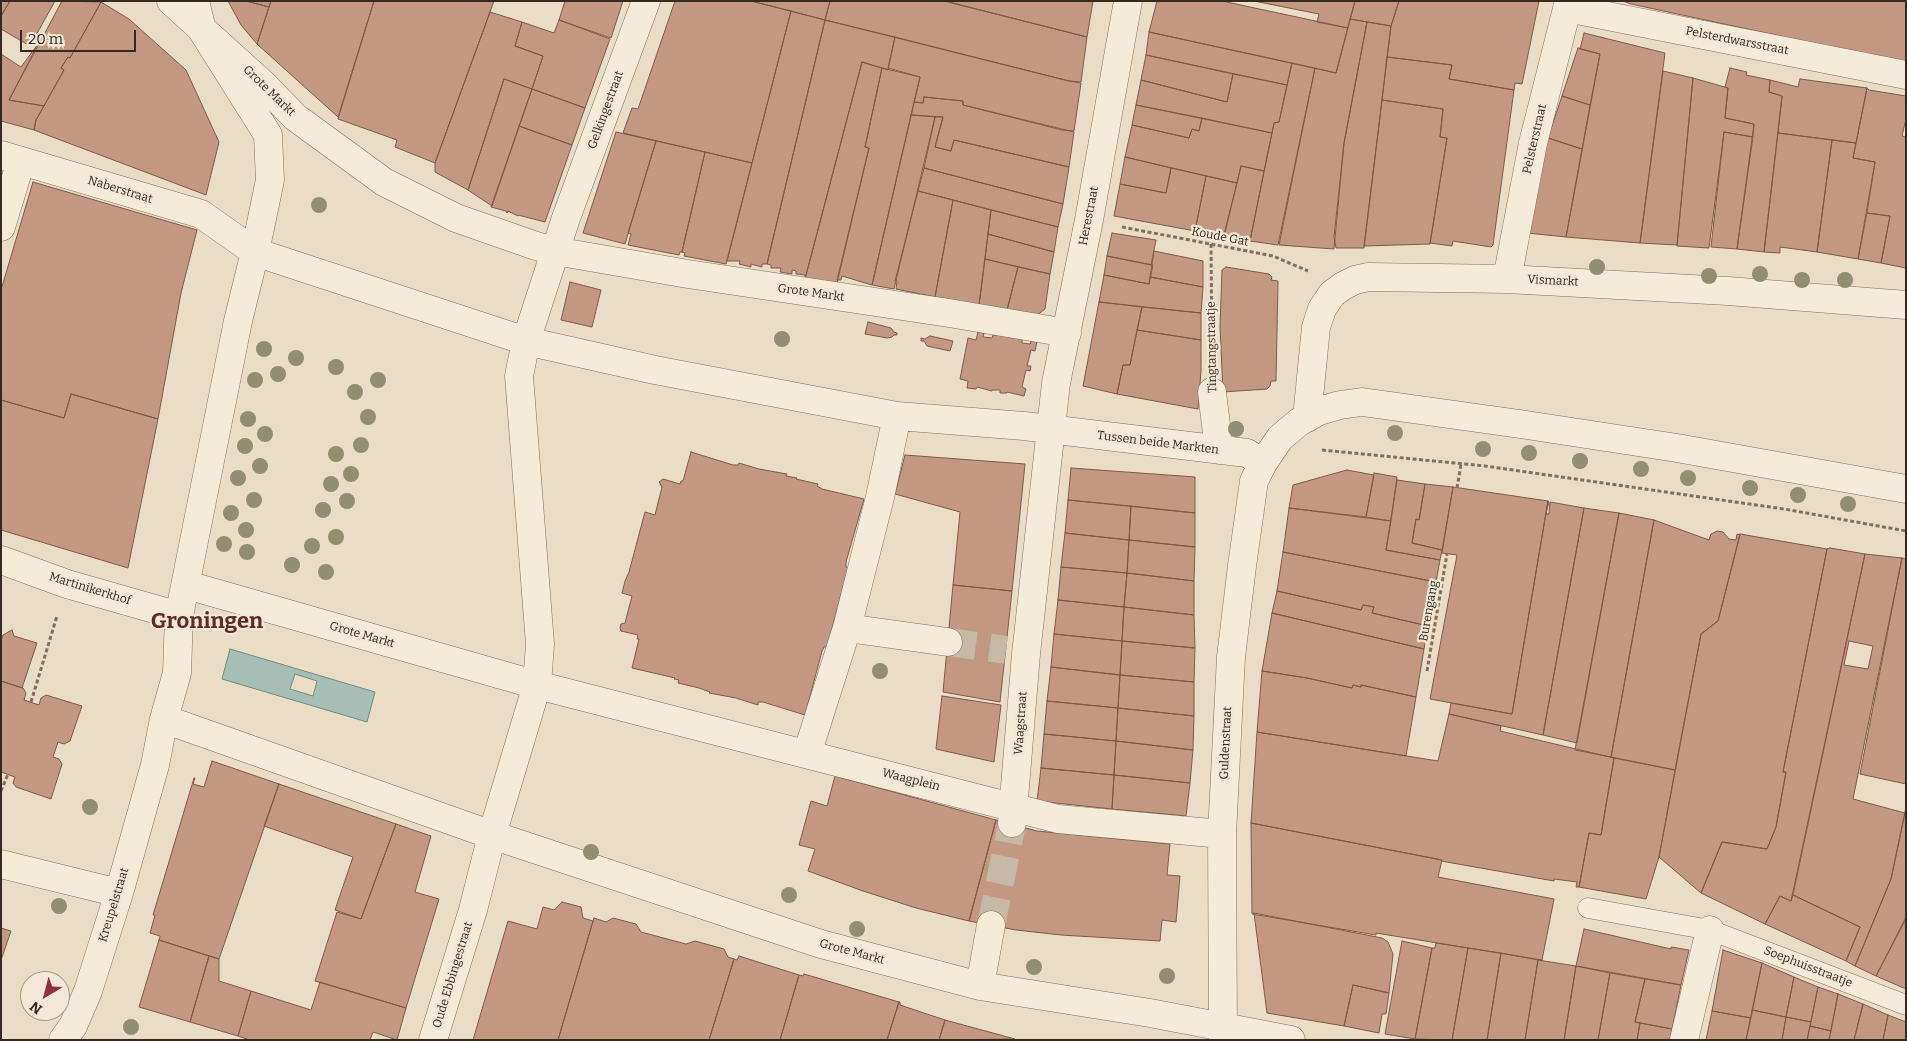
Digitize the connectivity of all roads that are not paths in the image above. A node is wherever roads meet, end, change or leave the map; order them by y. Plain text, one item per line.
1 (172, 1) edge
2 (195, 1) edge
3 (646, 1) edge
4 (1128, 1) edge
5 (1568, 5) edge
6 (202, 30) junction
7 (1906, 75) edge
8 (20, 161) edge
9 (1, 227) edge
10 (555, 250) junction
11 (255, 252) junction
12 (1507, 278) junction
13 (1906, 305) edge
14 (1067, 333) junction
15 (526, 341) junction
16 (1212, 392) road end
17 (897, 416) junction
18 (1306, 418) junction
19 (1050, 431) junction
20 (1219, 450) junction
21 (1263, 463) junction
22 (1906, 489) edge
23 (1, 560) edge
24 (187, 586) junction
25 (180, 616) junction
26 (846, 628) junction
27 (948, 642) tunnel mouth
28 (537, 684) junction
29 (164, 719) junction
30 (807, 754) junction
31 (155, 765) joint
32 (1013, 815) junction
33 (1222, 834) junction
34 (492, 835) junction
35 (1, 864) edge
36 (119, 893) junction
37 (1588, 908) dead end
38 (991, 926) tunnel mouth
39 (1710, 930) junction
40 (980, 986) junction
41 (1906, 1004) edge
42 (1223, 1033) edge
43 (63, 1040) edge
44 (432, 1040) edge
45 (1291, 1040) edge
46 (1684, 1040) edge

1 - 6 street
2 - 6 street
3 - 10 street, Gelkingestraat
4 - 14 street, Herestraat
5 - 7 street, Pelsterdwarsstraat
5 - 12 street, Pelsterstraat
6 - 10 street, Grote Markt
6 - 11 street, Grote Markt
8 - 9 street
8 - 11 street, Naberstraat
10 - 14 street, Grote Markt
10 - 15 street
11 - 15 street
11 - 24 street, Grote Markt
12 - 13 street, Vismarkt
12 - 18 street, Vismarkt
14 - 19 street, Herestraat
15 - 17 street, Tussen beide Markten
15 - 28 street
16 - 20 street, Tingtangstraatje
17 - 19 street, Tussen beide Markten
17 - 26 street
18 - 21 street
18 - 22 street
19 - 20 street, Tussen beide Markten
19 - 32 street, Waagstraat
20 - 21 street, Tussen beide Markten
21 - 33 street, Guldenstraat
23 - 25 street, Martinikerkhof
24 - 25 street, Grote Markt
24 - 28 street, Grote Markt
25 - 29 street, Grote Markt
26 - 27 street
26 - 30 street
28 - 30 street, Grote Markt
28 - 34 street
29 - 31 street, Grote Markt
29 - 34 street, Grote Markt
30 - 32 street, Waagplein
31 - 36 street, Kreupelstraat
32 - 33 street
33 - 42 street, Guldenstraat
34 - 40 street, Grote Markt
34 - 44 street, Oude Ebbingestraat
35 - 36 street
36 - 43 street, Kreupelstraat
37 - 39 lane, Soephuisstraatje
38 - 40 street
39 - 41 lane, Soephuisstraatje
39 - 46 street
40 - 42 street, Grote Markt
42 - 45 street, Grote Markt

